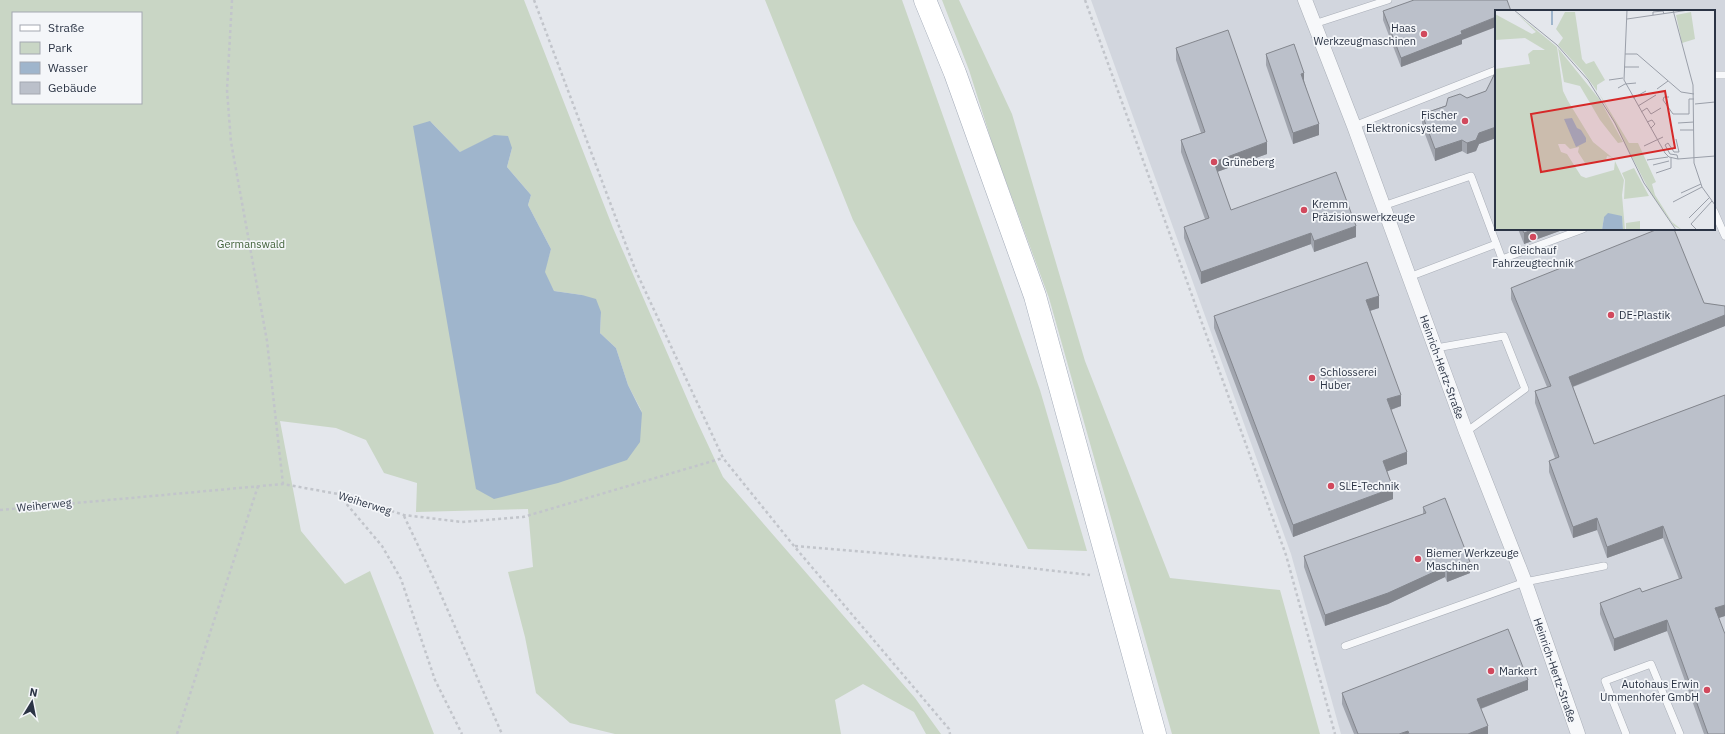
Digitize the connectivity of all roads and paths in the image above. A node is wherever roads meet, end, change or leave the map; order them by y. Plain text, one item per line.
1 (232, 0) edge
2 (534, 0) edge
3 (925, 0) edge
4 (1085, 0) edge
5 (1304, 0) edge
6 (1388, 0) edge
7 (1314, 24) junction
8 (1495, 70) edge
9 (1354, 126) junction
10 (1383, 206) junction
11 (1715, 213) edge
12 (1579, 230) edge
13 (1725, 236) edge
14 (1496, 244) junction
15 (1409, 277) junction
16 (1436, 348) junction
17 (1466, 432) junction
18 (723, 458) junction
19 (282, 484) junction
20 (258, 486) junction
21 (338, 494) junction
22 (0, 510) edge
23 (404, 515) junction
24 (794, 546) junction
25 (1604, 566) dead end
26 (1113, 577) junction
27 (1525, 582) junction
28 (1345, 646) dead end
29 (177, 734) edge
30 (462, 734) edge
31 (502, 734) edge
32 (950, 734) edge
33 (1155, 734) edge
34 (1335, 734) edge
35 (1578, 734) edge
36 (1626, 734) edge
37 (1680, 734) edge

1 - 19 path
2 - 18 path
3 - 26 main road
4 - 34 path
5 - 7 street, Heinrich-Hertz-Straße
6 - 7 lane
7 - 9 street, Heinrich-Hertz-Straße
8 - 9 lane
9 - 10 street, Heinrich-Hertz-Straße
10 - 14 lane
10 - 15 street, Heinrich-Hertz-Straße
11 - 13 lane
12 - 14 lane
14 - 15 lane
15 - 16 street, Heinrich-Hertz-Straße
16 - 17 street, Heinrich-Hertz-Straße
16 - 17 lane
17 - 27 street, Heinrich-Hertz-Straße
18 - 23 path, Weiherweg
18 - 24 path
19 - 20 path, Weiherweg
19 - 21 path, Weiherweg
20 - 22 path, Weiherweg
20 - 29 path
21 - 23 path, Weiherweg
21 - 30 path
23 - 31 path
24 - 26 path
24 - 32 path
25 - 27 lane
26 - 33 main road
27 - 28 lane
27 - 35 street, Heinrich-Hertz-Straße
36 - 37 lane

